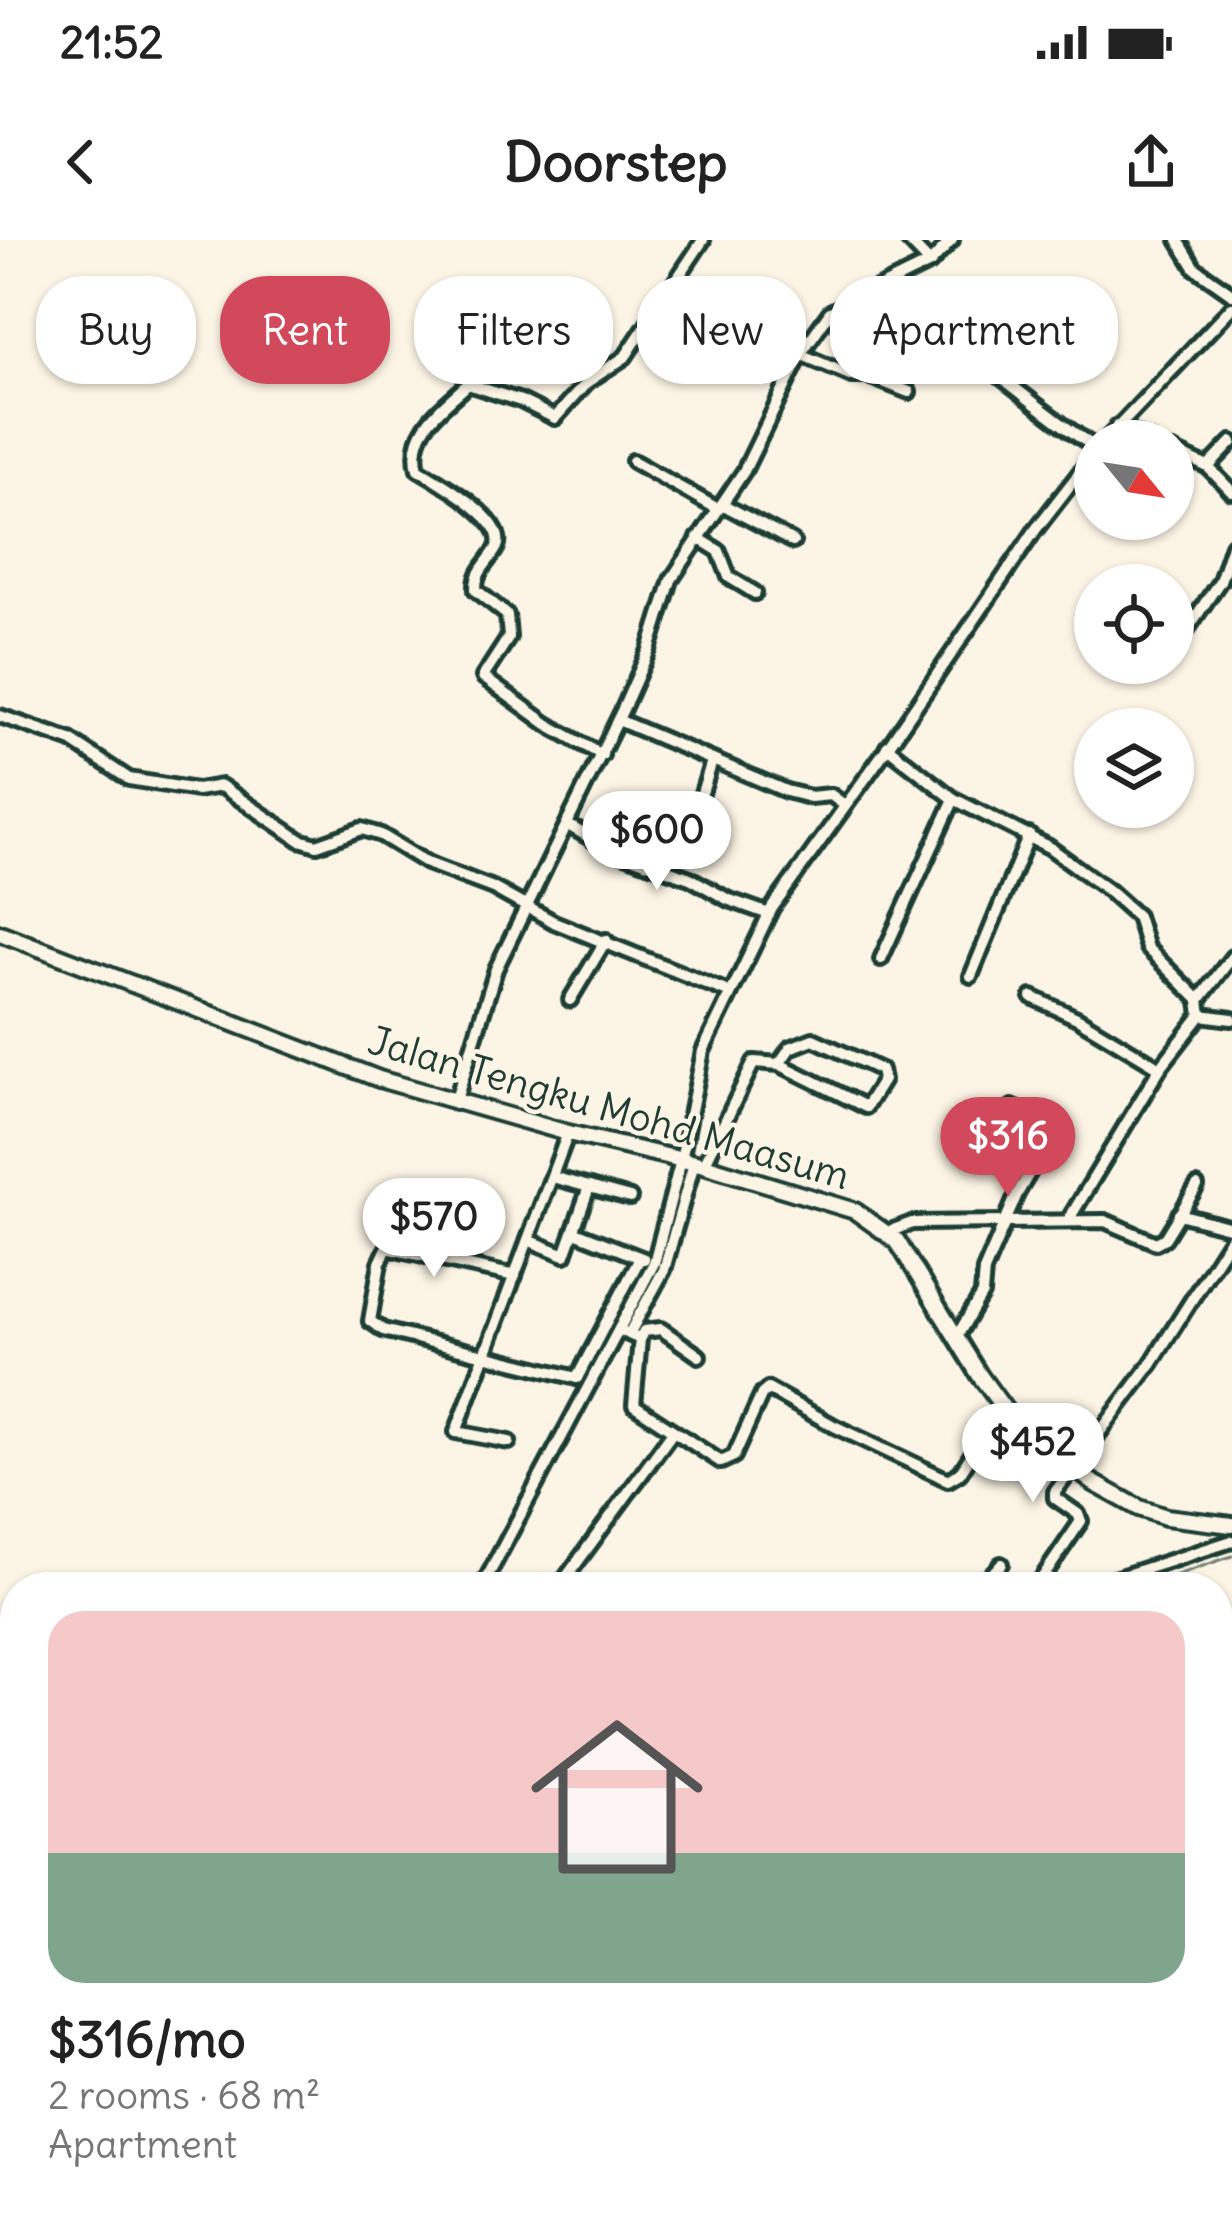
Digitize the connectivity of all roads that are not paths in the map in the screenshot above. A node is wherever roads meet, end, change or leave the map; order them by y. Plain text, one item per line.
1 (703, 240) edge
2 (908, 240) edge
3 (952, 240) edge
4 (1178, 240) edge
5 (930, 263) junction
6 (681, 276) edge
7 (904, 276) edge
8 (1232, 294) edge
9 (1232, 307) edge
10 (830, 312) edge
11 (637, 341) edge
12 (806, 347) edge
13 (806, 356) edge
14 (786, 384) edge
15 (1008, 384) edge
16 (909, 392) dead end
17 (1123, 420) edge
18 (1074, 435) edge
19 (1232, 442) edge
20 (633, 461) dead end
21 (1194, 461) edge
22 (1208, 467) junction
23 (1074, 478) edge
24 (1232, 492) edge
25 (720, 507) junction
26 (698, 538) junction
27 (793, 542) dead end
28 (1232, 545) edge
29 (755, 593) dead end
30 (1194, 619) edge
31 (0, 716) edge
32 (618, 720) junction
33 (887, 747) junction
34 (602, 755) junction
35 (712, 761) junction
36 (954, 799) junction
37 (843, 804) junction
38 (696, 812) dead end
39 (568, 825) junction
40 (1029, 835) junction
41 (526, 908) junction
42 (769, 914) junction
43 (0, 933) edge
44 (606, 940) junction
45 (1232, 957) edge
46 (880, 959) dead end
47 (971, 976) dead end
48 (728, 992) junction
49 (1032, 998) dead end
50 (571, 1000) dead end
51 (1198, 1000) junction
52 (1201, 1015) junction
53 (1232, 1019) edge
54 (778, 1064) junction
55 (1160, 1068) junction
56 (455, 1103) junction
57 (1012, 1107) dead end
58 (568, 1133) junction
59 (693, 1162) junction
60 (552, 1177) junction
61 (1197, 1186) dead end
62 (589, 1187) junction
63 (630, 1198) dead end
64 (1179, 1214) junction
65 (1069, 1219) junction
66 (1005, 1222) junction
67 (574, 1232) junction
68 (888, 1232) junction
69 (1232, 1232) edge
70 (528, 1240) junction
71 (640, 1258) junction
72 (653, 1263) junction
73 (515, 1276) junction
74 (629, 1334) junction
75 (956, 1338) junction
76 (485, 1356) junction
77 (699, 1356) dead end
78 (578, 1378) junction
79 (581, 1398) junction
80 (1002, 1407) junction
81 (672, 1432) junction
82 (509, 1442) dead end
83 (1072, 1467) junction
84 (1232, 1525) edge
85 (1232, 1541) edge
86 (1000, 1564) dead end
87 (490, 1572) edge
88 (570, 1572) edge
89 (993, 1572) edge
90 (1047, 1572) edge
91 (1136, 1572) edge

1 - 6 street
2 - 5 street
3 - 5 street
4 - 8 street
5 - 7 street
9 - 17 street
10 - 12 street
11 - 34 street
13 - 16 street
14 - 25 street
15 - 18 street
19 - 22 street
20 - 25 street
21 - 22 street
22 - 24 street
23 - 33 street
25 - 26 street
25 - 27 street
26 - 29 street
26 - 32 street
28 - 30 street
31 - 41 street
32 - 34 street
32 - 35 street
33 - 36 street
33 - 37 street
34 - 39 street
35 - 37 street
35 - 38 street
36 - 40 street
36 - 46 street
37 - 42 street
39 - 41 street
39 - 42 street
40 - 47 street
40 - 51 street
41 - 44 street
41 - 56 street
42 - 48 street
43 - 56 main road, Jalan Tengku Mohd Maasum
44 - 48 street
44 - 50 street
45 - 51 street
48 - 59 street
49 - 55 street
51 - 52 street
52 - 53 street
52 - 55 street
54 - 54 street
54 - 59 street
55 - 65 street
56 - 58 main road, Jalan Tengku Mohd Maasum
57 - 66 street
58 - 59 main road, Jalan Tengku Mohd Maasum
58 - 60 street
59 - 68 main road, Jalan Tengku Mohd Maasum
59 - 72 street
59 - 74 street
60 - 62 street
60 - 70 street
61 - 64 street
62 - 63 street
62 - 67 street
64 - 65 street
64 - 69 street
65 - 66 street
66 - 68 street
66 - 75 street
67 - 70 street
67 - 71 street
68 - 75 main road, Jalan Tengku Mohd Maasum
69 - 83 street
70 - 73 street
71 - 72 street
71 - 78 street
72 - 74 street
73 - 76 street
73 - 76 street
74 - 77 street
74 - 79 street
74 - 81 street
75 - 80 main road, Jalan Tengku Mohd Maasum
76 - 78 street
76 - 82 street
78 - 79 street
79 - 87 street
80 - 81 street
80 - 83 main road, Jalan Tengku Mohd Maasum
81 - 88 street
83 - 84 main road, Jalan Tengku Mohd Maasum
83 - 90 street
85 - 91 street
86 - 89 street

